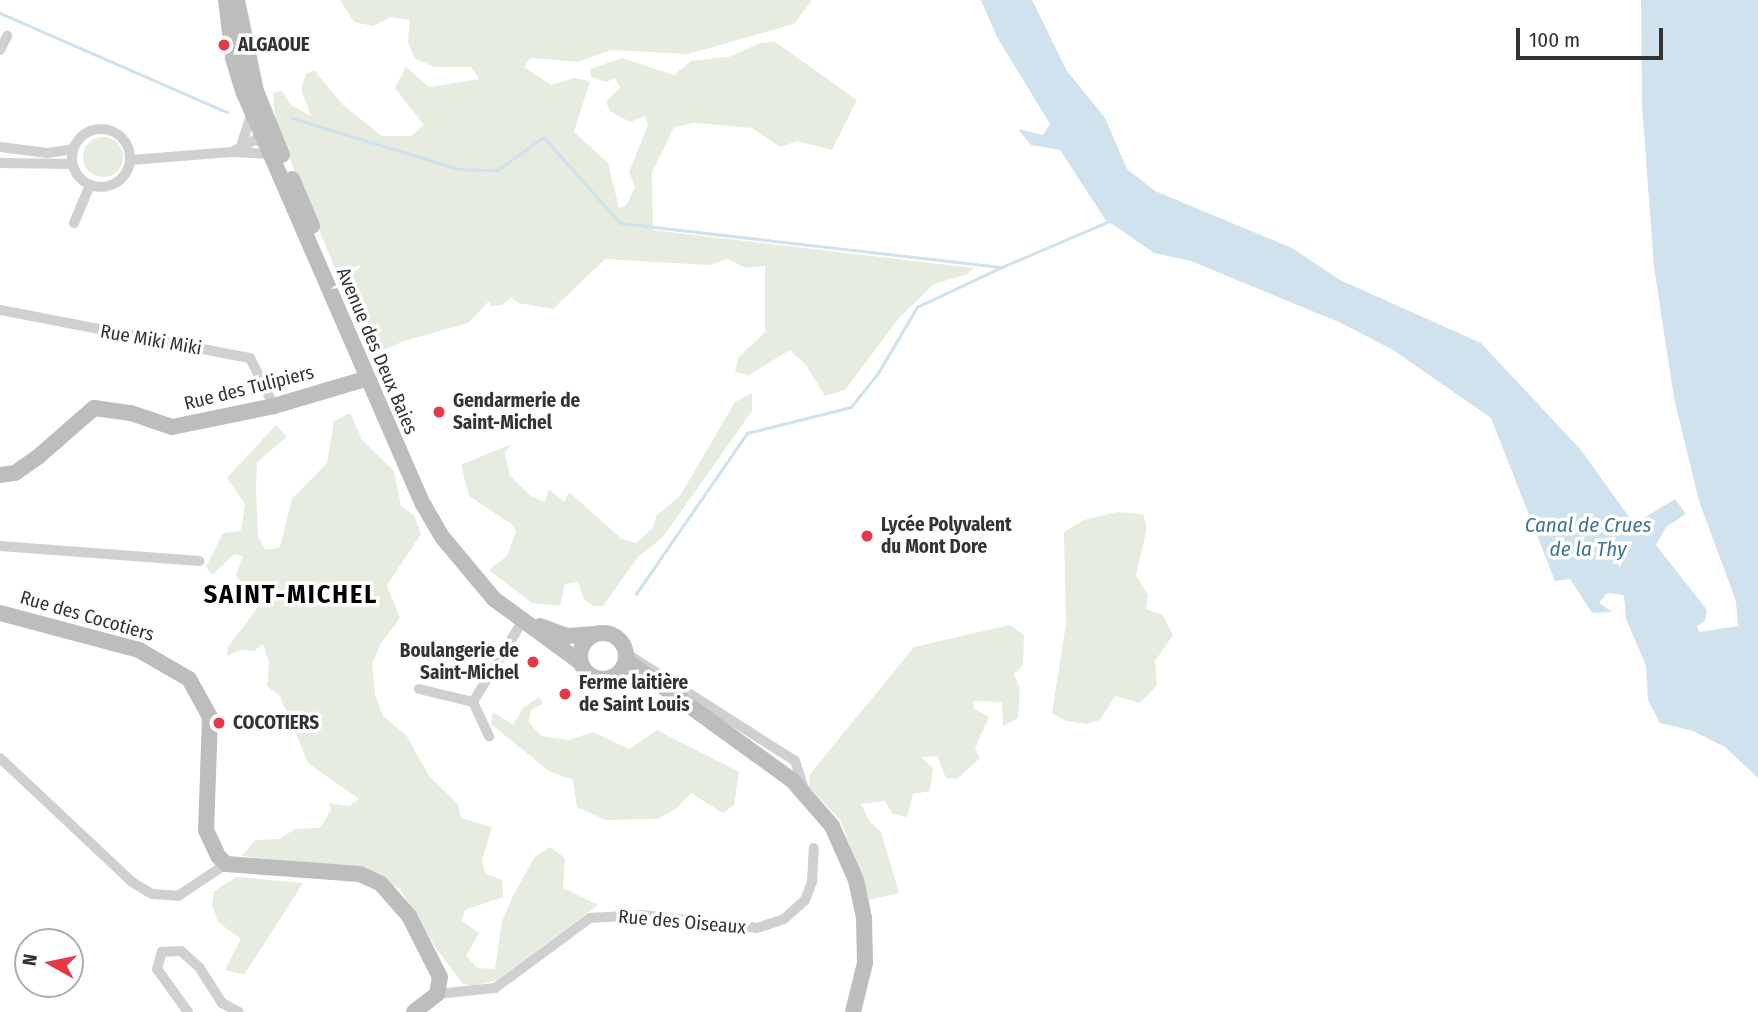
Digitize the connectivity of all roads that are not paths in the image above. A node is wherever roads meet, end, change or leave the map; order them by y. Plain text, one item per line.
1 (226, 0) edge
2 (237, 0) edge
3 (7, 36) dead end
4 (0, 50) edge
5 (252, 113) junction
6 (243, 143) junction
7 (0, 147) edge
8 (267, 147) junction
9 (73, 149) junction
10 (232, 152) junction
11 (131, 160) junction
12 (0, 163) edge
13 (72, 164) junction
14 (90, 185) junction
15 (303, 204) junction
16 (74, 223) dead end
17 (0, 310) edge
18 (369, 378) junction
19 (274, 406) junction
20 (0, 475) edge
21 (0, 546) edge
22 (199, 561) dead end
23 (0, 613) edge
24 (522, 622) junction
25 (595, 634) junction
26 (626, 657) junction
27 (580, 662) junction
28 (615, 676) junction
29 (419, 689) dead end
30 (473, 702) junction
31 (727, 733) junction
32 (489, 737) dead end
33 (0, 758) edge
34 (806, 794) junction
35 (814, 848) dead end
36 (226, 864) junction
37 (437, 994) junction
38 (188, 1012) edge
39 (239, 1012) edge
40 (414, 1012) edge
41 (853, 1012) edge

1 - 5 main road, Avenue des Deux Baies
2 - 15 main road, Avenue des Deux Baies
3 - 4 street
5 - 6 street
5 - 8 main road, Avenue des Deux Baies
6 - 8 street
6 - 10 street
7 - 9 street
8 - 10 street
8 - 15 street
8 - 18 main road, Avenue des Deux Baies
9 - 11 street
9 - 13 street
10 - 11 street
11 - 14 street
12 - 13 street
13 - 14 street
14 - 16 street
15 - 18 main road, Avenue des Deux Baies
17 - 19 street, Rue Miki Miki
18 - 19 main road, Rue des Tulipiers
18 - 24 main road, Avenue des Deux Baies
18 - 25 main road, Avenue des Deux Baies
19 - 20 main road, Rue des Tulipiers
21 - 22 street
23 - 36 main road, Rue des Cocotiers
24 - 27 main road, Avenue des Deux Baies
24 - 30 street
25 - 26 main road, Avenue des Deux Baies
25 - 27 main road
26 - 28 main road
26 - 31 main road, Avenue des Deux Baies
26 - 34 street
27 - 28 main road, Avenue des Deux Baies
28 - 31 main road, Avenue des Deux Baies
29 - 30 street
30 - 32 street
31 - 34 main road, Avenue des Deux Baies
33 - 36 street
34 - 41 main road, Avenue des Deux Baies
35 - 37 street, Rue des Oiseaux
36 - 37 main road
37 - 40 main road
38 - 39 street

